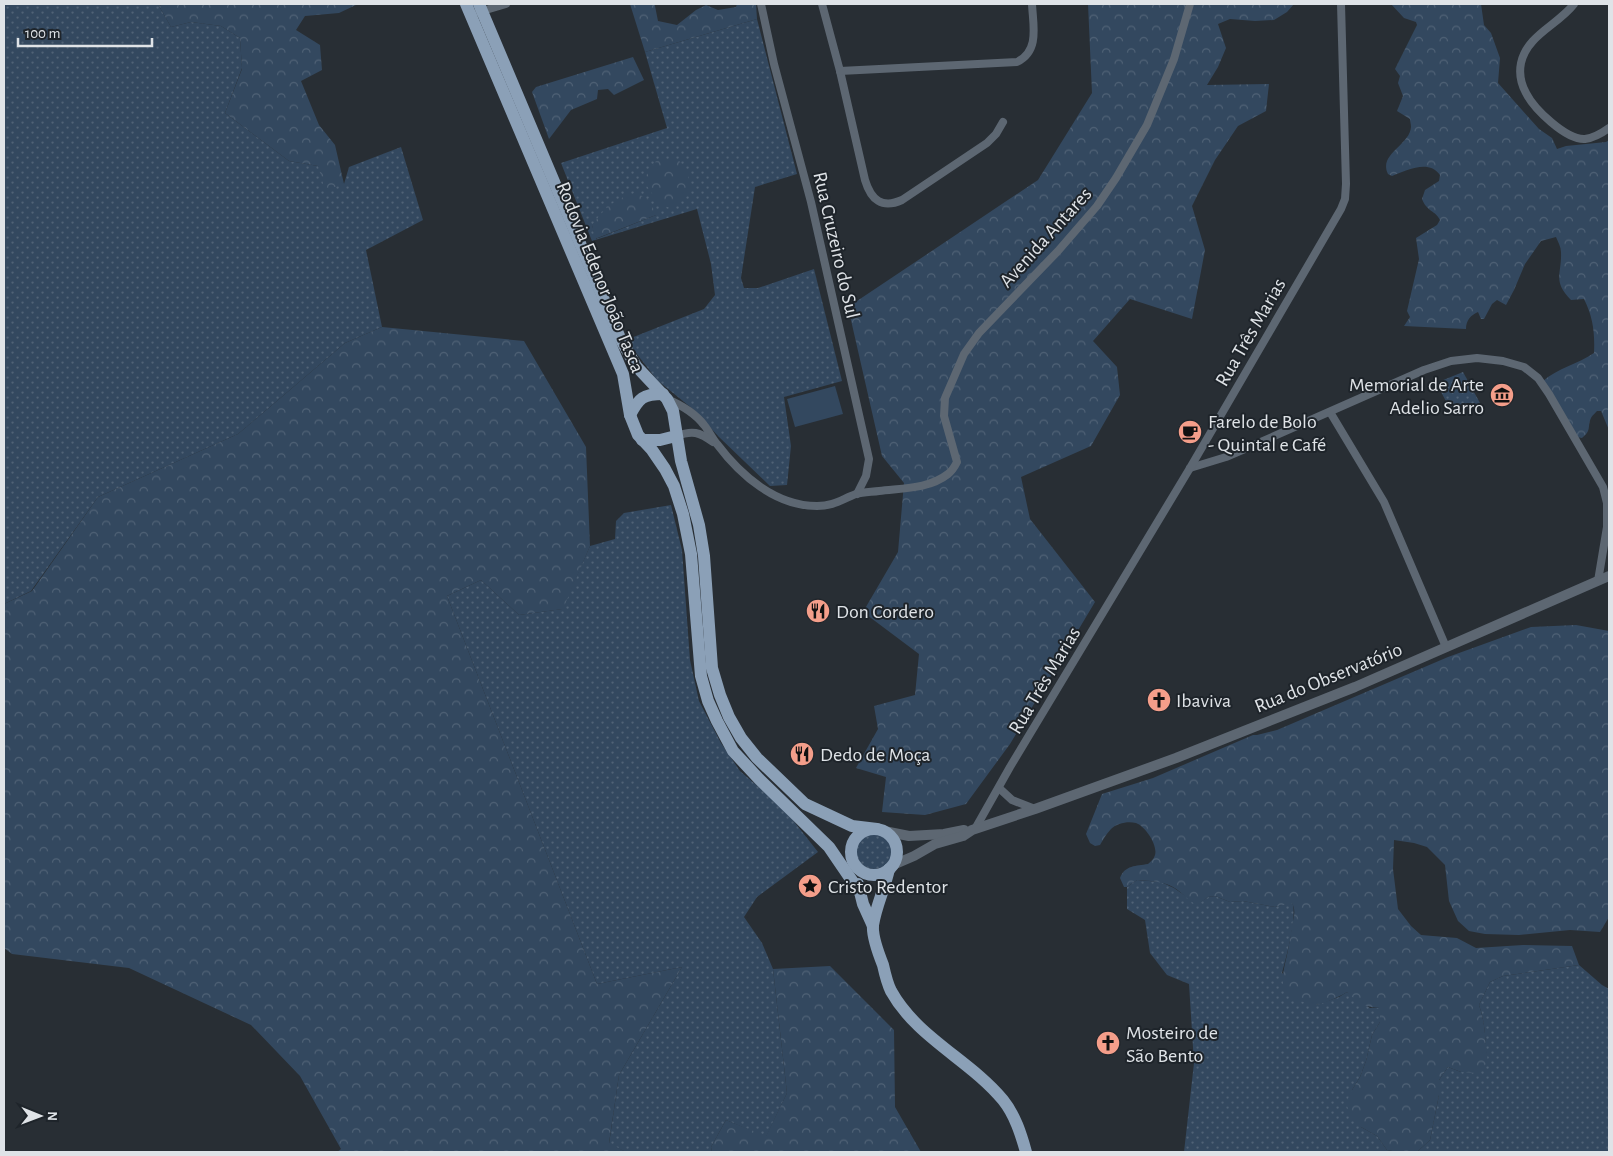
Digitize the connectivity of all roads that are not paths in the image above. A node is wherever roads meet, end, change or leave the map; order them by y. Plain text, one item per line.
1 (506, 4) edge
2 (760, 4) edge
3 (822, 4) edge
4 (1032, 4) edge
5 (1190, 4) edge
6 (1341, 4) edge
7 (1574, 4) edge
8 (474, 9) edge
9 (840, 71) junction
10 (1003, 122) dead end
11 (1609, 128) edge
12 (665, 396) junction
13 (1330, 412) junction
14 (630, 415) junction
15 (676, 436) junction
16 (642, 440) junction
17 (717, 444) junction
18 (1196, 457) junction
19 (1211, 462) junction
20 (1190, 468) junction
21 (857, 494) junction
22 (1609, 576) edge
23 (1598, 581) junction
24 (1446, 647) junction
25 (998, 788) junction
26 (1035, 809) junction
27 (818, 810) junction
28 (808, 827) junction
29 (880, 830) junction
30 (974, 830) junction
31 (852, 865) junction
32 (891, 867) junction
33 (873, 926) junction
34 (1026, 1152) edge

1 - 8 street
2 - 21 street, Rua Cruzeiro do Sul
3 - 9 street
4 - 9 street
5 - 21 street, Avenida Antares
6 - 18 street, Rua Três Marias
7 - 11 street
8 - 12 main road, Rodovia Edenor João Tasca
8 - 14 main road, Rodovia Edenor João Tasca
9 - 10 street
12 - 14 main road
12 - 15 main road, Rodovia Edenor João Tasca
12 - 17 street
13 - 19 street
13 - 23 street
13 - 24 street
14 - 16 main road, Rodovia Edenor João Tasca
15 - 16 main road
15 - 17 street
15 - 27 main road, Rodovia Edenor João Tasca
16 - 28 main road, Rodovia Edenor João Tasca
17 - 21 street
18 - 19 street
18 - 20 street, Rua Três Marias
19 - 20 street
20 - 25 street, Rua Três Marias
22 - 23 street, Rua do Observatório
23 - 24 street, Rua do Observatório
24 - 26 street, Rua do Observatório
25 - 26 street
25 - 30 street, Rua Três Marias
26 - 30 street, Rua do Observatório
27 - 28 main road
27 - 29 main road, Rodovia Edenor João Tasca
28 - 31 main road, Rodovia Edenor João Tasca
29 - 30 street, Rua do Observatório
29 - 31 main road
29 - 32 main road
30 - 32 street, Rua do Observatório
31 - 32 main road
31 - 33 main road, Rodovia Edenor João Tasca
32 - 33 main road
33 - 34 main road

